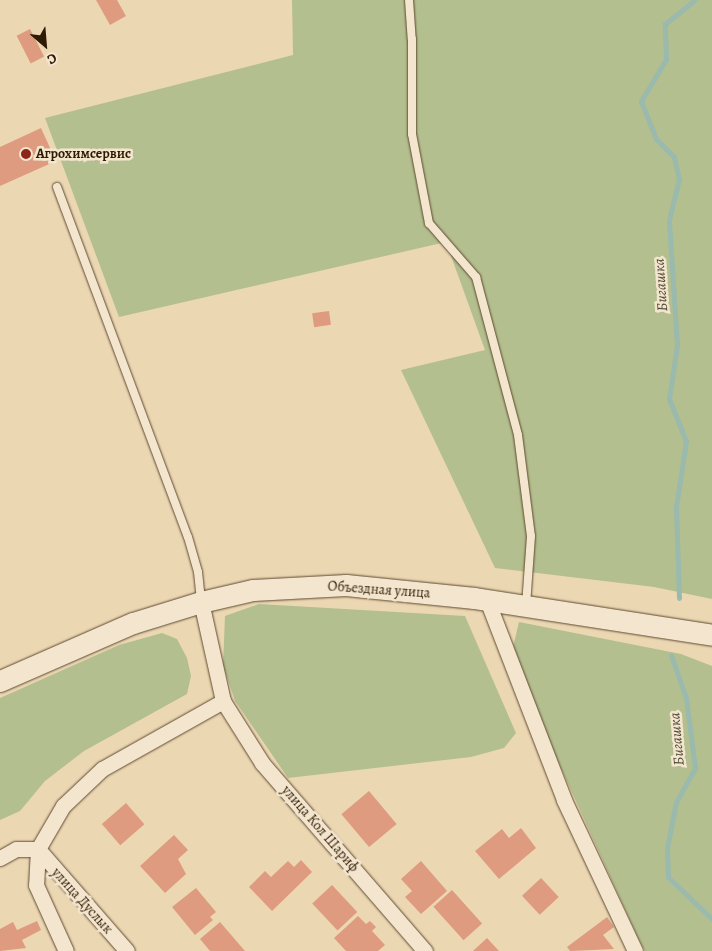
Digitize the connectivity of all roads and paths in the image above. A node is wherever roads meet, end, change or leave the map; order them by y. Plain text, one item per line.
1 (409, 0) edge
2 (57, 187) dead end
3 (488, 600) junction
4 (201, 602) junction
5 (526, 605) junction
6 (712, 635) edge
7 (0, 681) edge
8 (224, 701) junction
9 (54, 823) junction
10 (16, 849) junction
11 (38, 850) junction
12 (0, 858) edge
13 (66, 951) edge
14 (127, 951) edge
15 (425, 951) edge
16 (635, 951) edge

1 - 5 lane
2 - 4 lane
3 - 4 main road, Объездная улица
3 - 5 main road, Объездная улица
3 - 16 street
4 - 7 main road, Объездная улица
4 - 8 street, улица Кол Шариф
5 - 6 main road, Объездная улица
8 - 9 street
8 - 15 street, улица Кол Шариф
9 - 10 street
9 - 11 street
10 - 11 street
10 - 12 street
11 - 13 street
11 - 14 street, улица Дуслык

